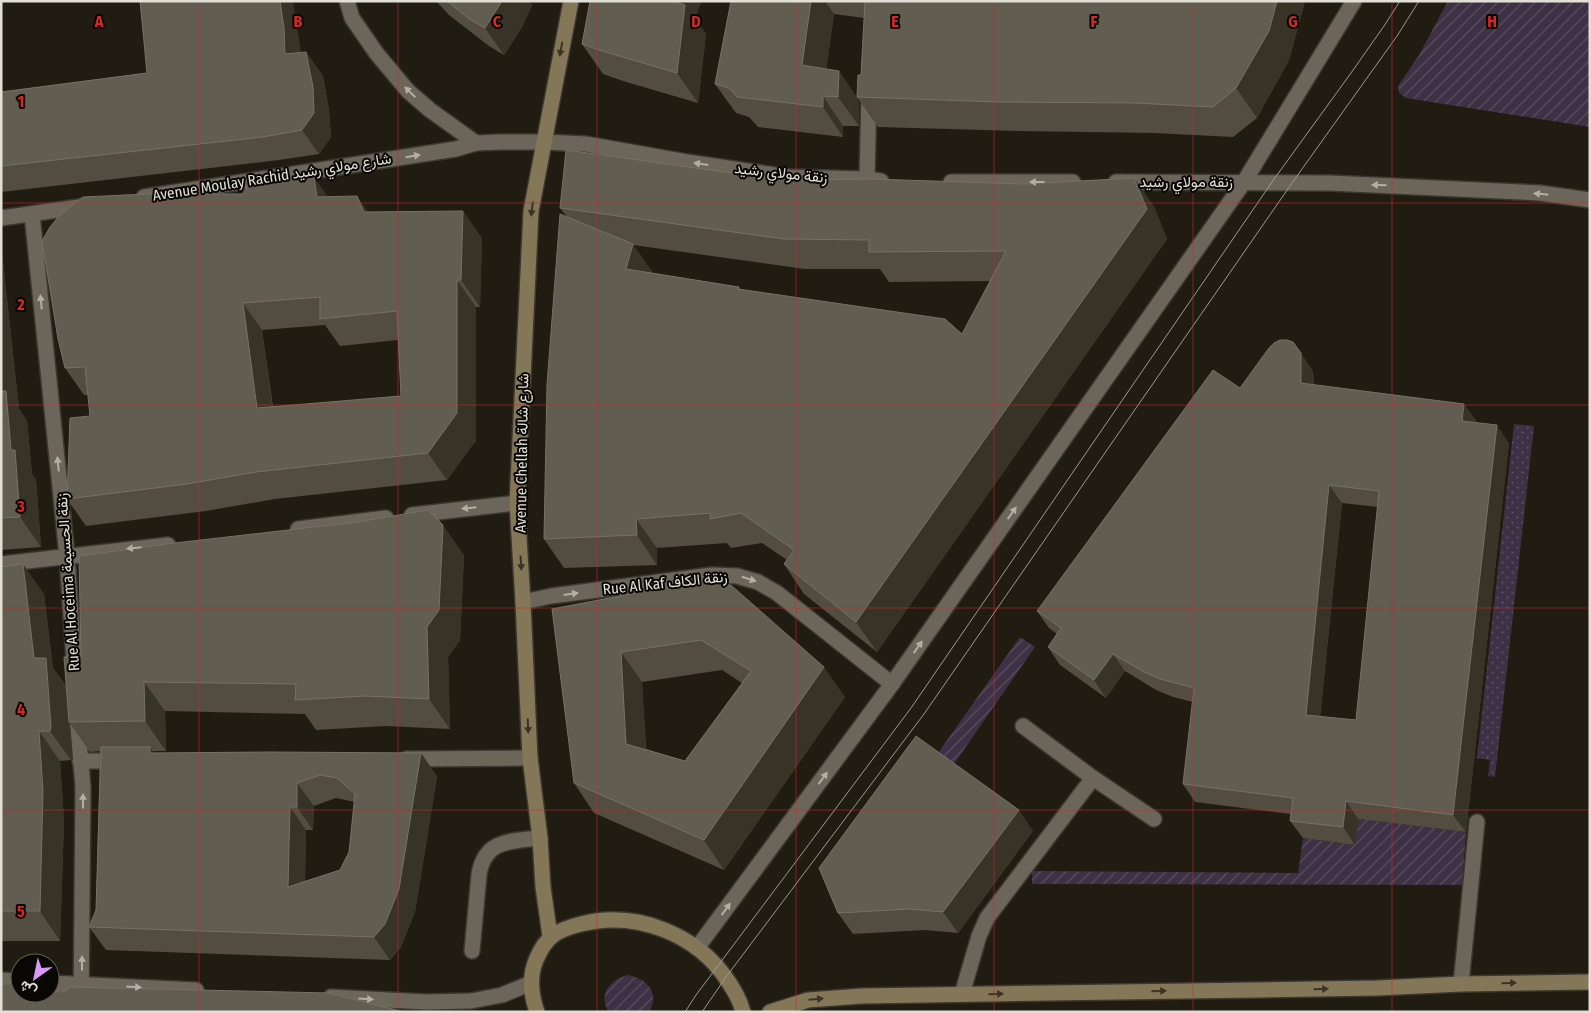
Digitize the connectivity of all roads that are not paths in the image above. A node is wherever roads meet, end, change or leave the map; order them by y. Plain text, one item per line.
1 (346, 1) edge
2 (570, 1) edge
3 (1354, 1) edge
4 (869, 81) edge
5 (544, 142) junction
6 (476, 144) junction
7 (867, 179) junction
8 (898, 182) edge
9 (938, 182) edge
10 (1087, 182) edge
11 (1106, 182) edge
12 (1244, 182) junction
13 (131, 199) edge
14 (1590, 200) edge
15 (101, 204) edge
16 (32, 214) junction
17 (1, 218) edge
18 (517, 503) junction
19 (284, 531) edge
20 (186, 543) edge
21 (67, 556) junction
22 (1, 564) edge
23 (523, 602) junction
24 (892, 684) junction
25 (1023, 726) dead end
26 (530, 758) junction
27 (395, 759) edge
28 (80, 761) junction
29 (139, 761) edge
30 (1093, 778) junction
31 (1154, 819) dead end
32 (1477, 822) dead end
33 (540, 838) junction
34 (550, 936) junction
35 (697, 948) junction
36 (472, 951) dead end
37 (1590, 982) edge
38 (60, 983) edge
39 (531, 983) junction
40 (82, 984) junction
41 (1460, 984) junction
42 (210, 991) edge
43 (962, 994) junction
44 (319, 996) edge
45 (81, 1012) edge
46 (538, 1012) edge
47 (743, 1012) edge
48 (770, 1012) edge

6 -> 1 street
2 -> 5 street, Avenue Chellah شارع شالة
3 - 12 street
4 - 7 street
5 - 6 street, Avenue Moulay Rachid شارع مولاي رشيد
7 -> 5 street, زنقة مولاي رشيد
5 -> 18 street, Avenue Chellah شارع شالة
13 -> 6 street, Avenue Moulay Rachid شارع مولاي رشيد
7 - 8 street, زنقة مولاي رشيد
10 -> 9 street
11 - 12 street, زنقة مولاي رشيد
14 -> 12 street, زنقة مولاي رشيد
24 -> 12 street
15 - 16 street
16 - 17 street
21 -> 16 street, Rue Al Hoceima زنقة الحسيمة
18 -> 19 street
18 -> 23 street, Avenue Chellah شارع شالة
20 -> 21 street
21 - 22 street
21 - 28 street, Rue Al Hoceima زنقة الحسيمة
23 -> 24 street, Rue Al Kaf زنقة الكاف
23 -> 26 street, Avenue Chellah شارع شالة
35 -> 24 street
25 - 30 street
26 - 27 street
26 - 33 street, Avenue Chellah شارع شالة
28 - 29 street
40 -> 28 street, Rue Al Hoceima زنقة الحسيمة
30 - 31 street
30 - 43 street
32 - 41 street
33 - 34 street, Avenue Chellah شارع شالة
33 - 36 street
34 - 35 street
34 - 39 street
35 - 47 street
41 -> 37 street
38 - 40 street
44 -> 39 street
39 - 46 street
40 -> 42 street
40 - 45 street, Rue Al Hoceima زنقة الحسيمة
43 -> 41 street
48 -> 43 street

